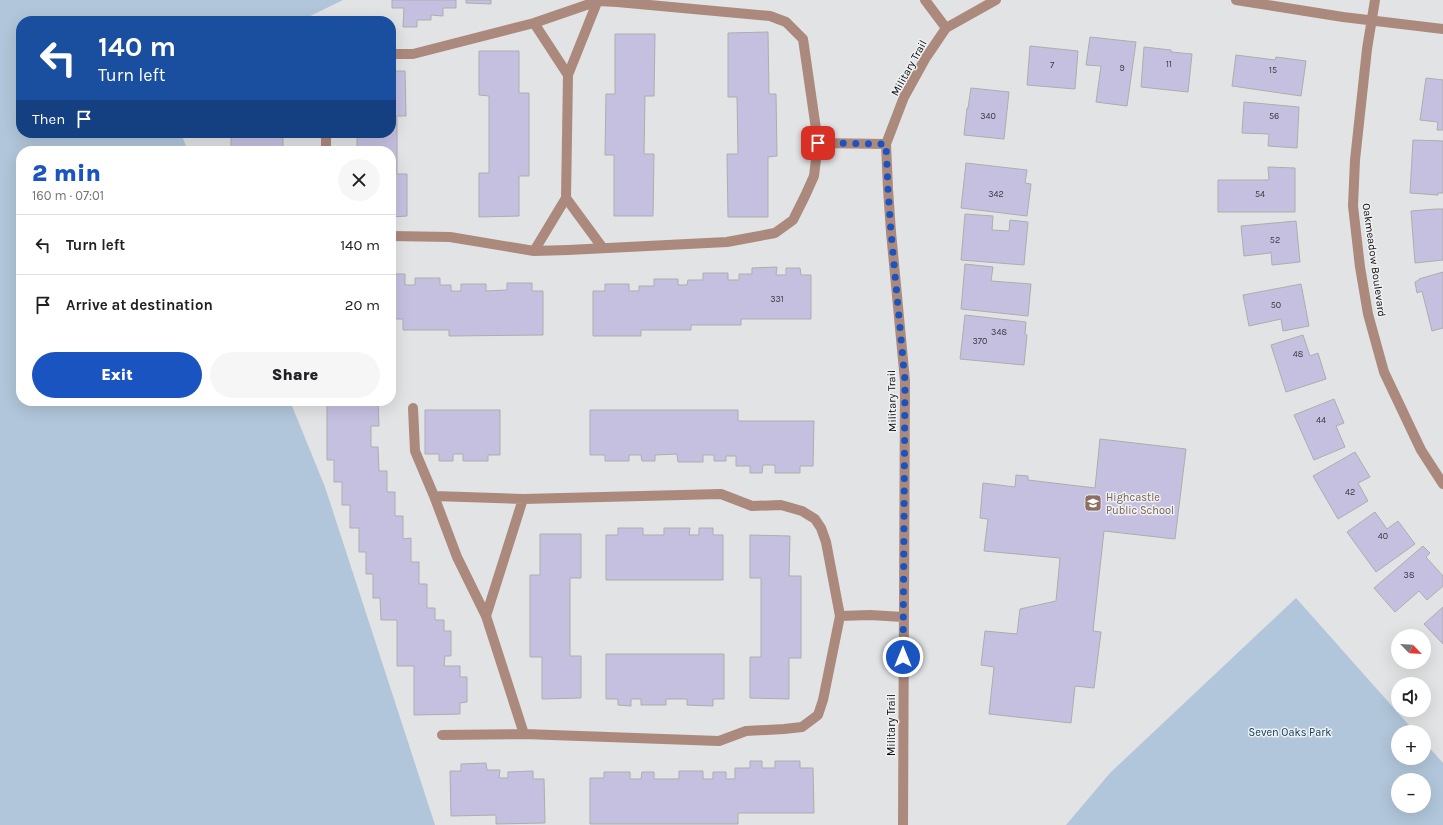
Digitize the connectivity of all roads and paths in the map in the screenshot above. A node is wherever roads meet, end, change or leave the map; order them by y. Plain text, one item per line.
1 (925, 0) edge
2 (996, 0) edge
3 (1236, 0) edge
4 (1375, 0) edge
5 (598, 1) edge
6 (1371, 20) junction
7 (534, 23) junction
8 (946, 28) junction
9 (1443, 29) edge
10 (396, 54) edge
11 (568, 75) junction
12 (818, 143) junction
13 (886, 144) junction
14 (566, 198) junction
15 (396, 236) edge
16 (602, 247) junction
17 (534, 251) junction
18 (413, 408) dead end
19 (1443, 484) edge
20 (434, 496) junction
21 (523, 499) junction
22 (486, 616) junction
23 (840, 616) junction
24 (904, 617) junction
25 (442, 734) dead end
26 (524, 734) junction
27 (903, 825) edge

1 - 8 street
2 - 8 street
3 - 6 street
4 - 6 street, Oakmeadow Boulevard
5 - 7 street
5 - 11 street
5 - 12 street
6 - 9 street
6 - 19 street, Oakmeadow Boulevard
7 - 10 street
7 - 11 street
8 - 13 street, Military Trail
11 - 14 street
12 - 13 street
12 - 16 street
13 - 24 street, Military Trail
14 - 16 street
14 - 17 street
15 - 17 street
16 - 17 street
18 - 20 street
20 - 21 street
20 - 22 street
21 - 22 street
21 - 23 street
22 - 26 street
23 - 24 street
23 - 26 street
24 - 27 street, Military Trail
25 - 26 street

